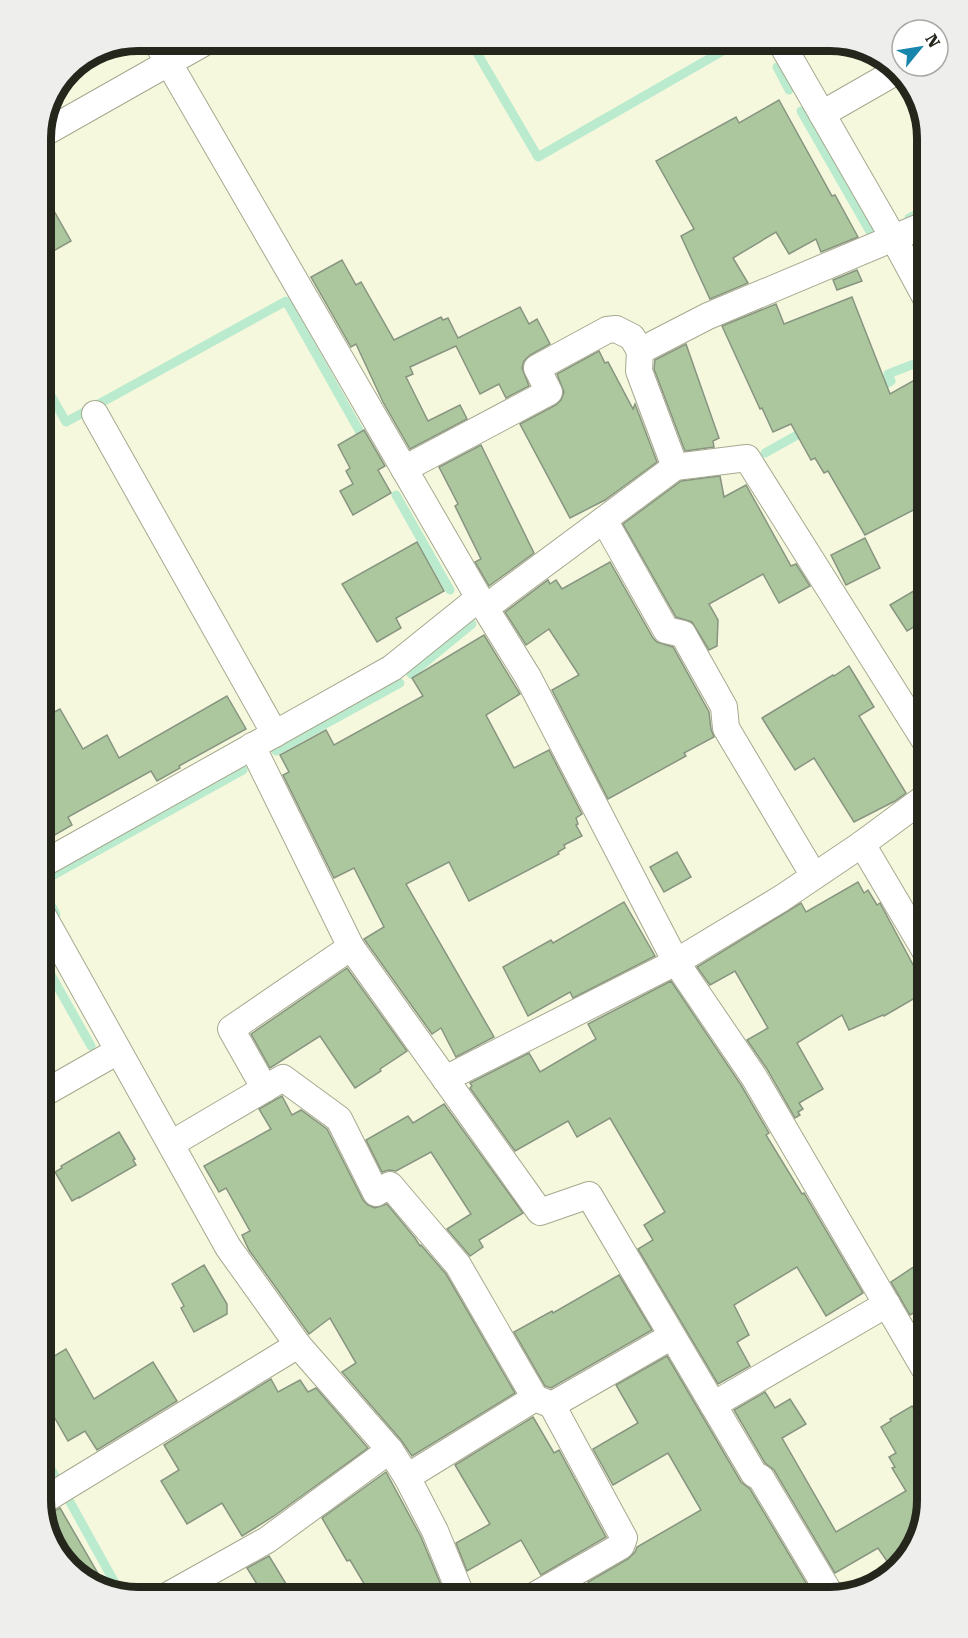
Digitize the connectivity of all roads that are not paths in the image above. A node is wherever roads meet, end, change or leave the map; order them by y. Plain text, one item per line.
1 (162, 51) edge
2 (786, 51) edge
3 (890, 75) edge
4 (822, 114) junction
5 (52, 128) edge
6 (917, 229) edge
7 (894, 239) junction
8 (917, 282) edge
9 (640, 351) junction
10 (95, 414) dead end
11 (675, 467) junction
12 (404, 469) junction
13 (604, 520) junction
14 (482, 603) junction
15 (917, 728) edge
16 (275, 734) junction
17 (252, 746) junction
18 (917, 803) edge
19 (862, 844) junction
20 (51, 859) edge
21 (814, 876) junction
22 (51, 930) edge
23 (917, 937) edge
24 (351, 947) junction
25 (676, 962) junction
26 (118, 1051) junction
27 (445, 1079) junction
28 (51, 1089) edge
29 (265, 1089) junction
30 (171, 1144) junction
31 (887, 1304) junction
32 (672, 1336) junction
33 (298, 1345) junction
34 (917, 1356) edge
35 (544, 1401) junction
36 (713, 1405) junction
37 (390, 1450) junction
38 (407, 1476) junction
39 (51, 1496) edge
40 (183, 1587) edge
41 (458, 1587) edge
42 (549, 1587) edge
43 (826, 1587) edge

1 - 5 street
1 - 12 street
2 - 4 street
3 - 4 street
4 - 7 street
6 - 7 street
7 - 8 street
7 - 9 street
9 - 11 street
9 - 12 street
10 - 16 street
11 - 13 street
11 - 15 street
12 - 14 street
13 - 14 street
13 - 21 street
14 - 16 street
14 - 25 street
16 - 17 street
17 - 20 street
17 - 24 street
18 - 19 street
19 - 21 street
19 - 23 street
21 - 25 street
22 - 26 street
24 - 27 street
24 - 29 street
25 - 27 street
25 - 31 street
26 - 28 street
26 - 30 street
27 - 32 street
29 - 30 street
29 - 35 street
30 - 33 street
31 - 34 street
31 - 36 street
32 - 35 street
32 - 36 street
33 - 37 street
33 - 39 street
35 - 38 street
35 - 42 street
36 - 43 street
37 - 38 street
37 - 40 street
38 - 41 street

